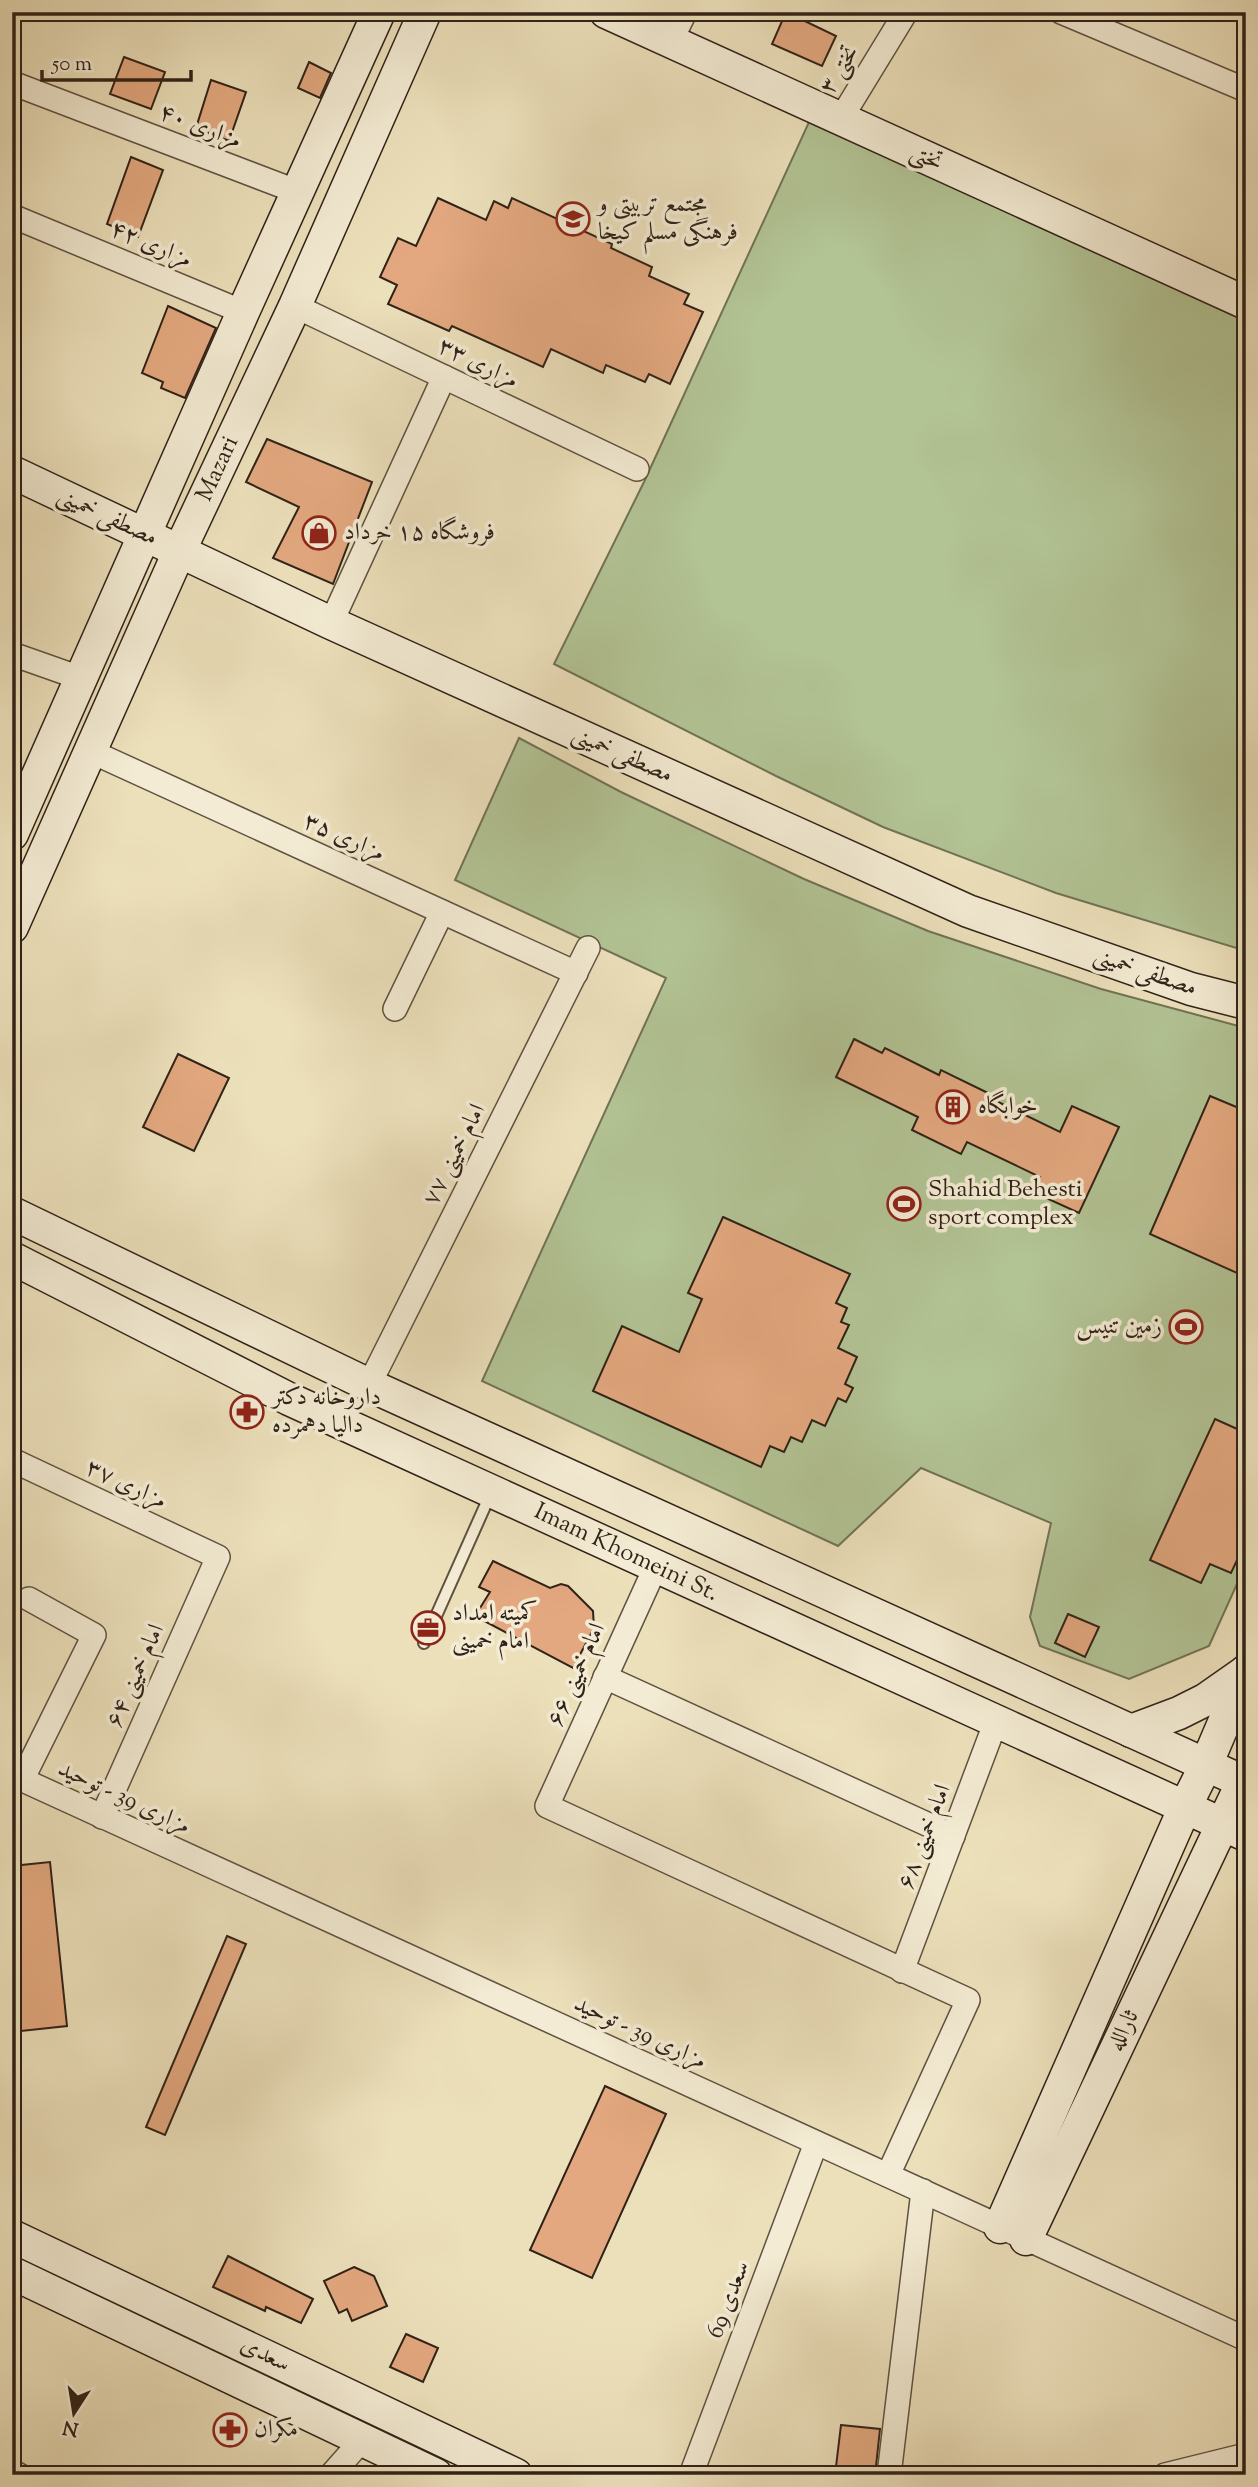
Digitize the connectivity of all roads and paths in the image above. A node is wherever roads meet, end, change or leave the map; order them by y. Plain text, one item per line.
1 (379, 12) edge
2 (425, 12) edge
3 (606, 12) edge
4 (685, 12) edge
5 (906, 12) edge
6 (1061, 12) edge
7 (670, 43) junction
8 (12, 83) edge
9 (1246, 90) edge
10 (840, 120) junction
11 (298, 192) junction
12 (12, 216) edge
13 (1246, 303) edge
14 (295, 306) junction
15 (243, 313) junction
16 (443, 377) junction
17 (638, 469) dead end
18 (12, 472) edge
19 (145, 535) junction
20 (179, 552) junction
21 (331, 623) junction
22 (12, 654) edge
23 (83, 679) junction
24 (90, 751) junction
25 (12, 834) edge
26 (442, 912) junction
27 (12, 927) edge
28 (588, 948) dead end
29 (576, 973) junction
30 (1246, 1003) edge
31 (395, 1009) dead end
32 (12, 1213) edge
33 (12, 1258) edge
34 (369, 1385) junction
35 (12, 1460) edge
36 (492, 1491) junction
37 (218, 1557) joint
38 (656, 1566) junction
39 (29, 1599) dead end
40 (424, 1643) dead end
41 (1246, 1672) edge
42 (605, 1677) junction
43 (996, 1721) junction
44 (1131, 1731) junction
45 (1206, 1765) junction
46 (17, 1778) edge
47 (1245, 1780) edge
48 (1185, 1808) junction
49 (102, 1816) junction
50 (1234, 1829) edge
51 (953, 1836) junction
52 (902, 1971) junction
53 (816, 2143) junction
54 (888, 2175) junction
55 (923, 2191) junction
56 (1013, 2233) junction
57 (12, 2236) edge
58 (12, 2273) edge
59 (1244, 2334) edge
60 (362, 2440) junction
61 (1246, 2455) edge
62 (12, 2472) edge
63 (19, 2475) edge
64 (331, 2475) edge
65 (436, 2475) edge
66 (516, 2475) edge
67 (691, 2475) edge
68 (890, 2475) edge
69 (1165, 2475) edge

1 - 11 main road, Mazari
2 - 14 main road, Mazari
3 - 7 main road, تختی
4 - 7 street
5 - 10 street, تختی ۳
6 - 9 street
7 - 10 main road, تختی
8 - 11 street, مزاری ۴۰
10 - 13 main road, تختی
11 - 15 main road, Mazari
12 - 15 street, مزاری ۴۲
14 - 16 street, مزاری ۳۳
14 - 20 main road, Mazari
15 - 19 main road, Mazari
16 - 17 street, مزاری ۳۳
16 - 21 street
18 - 19 main road, مصطفی خمینی
19 - 20 main road, مصطفی خمینی
19 - 23 main road, Mazari
20 - 21 main road, مصطفی خمینی
20 - 24 main road, Mazari
21 - 30 main road, مصطفی خمینی
22 - 23 street
23 - 25 main road, Mazari
24 - 26 street, مزاری ۳۵
24 - 27 main road, Mazari
26 - 29 street, مزاری ۳۵
26 - 31 street
28 - 29 street, امام خمینی ۷۷
29 - 34 street, امام خمینی ۷۷
32 - 34 main road, Imam Khomeini St.
33 - 36 main road, Imam Khomeini St.
34 - 44 main road, Imam Khomeini St.
35 - 37 street, مزاری ۳۷
36 - 38 main road, Imam Khomeini St.
36 - 40 lane
37 - 49 street, امام خمینی ۶۴
38 - 42 street, امام خمینی ۶۶
38 - 43 main road, Imam Khomeini St.
39 - 46 street
41 - 44 main road
41 - 45 main road
42 - 51 street
42 - 52 street, امام خمینی ۶۶
43 - 48 main road, Imam Khomeini St.
43 - 51 street, امام خمینی ۶۸
44 - 45 main road, Imam Khomeini St.
45 - 47 main road, Imam Khomeini St.
45 - 48 main road, ثارالله
46 - 49 street, مزاری 39 - توحید
47 - 50 main road, ثارالله
48 - 50 main road, Imam Khomeini St.
48 - 56 main road, ثارالله
49 - 53 street, مزاری 39 - توحید
50 - 56 main road, ثارالله
51 - 52 street, امام خمینی ۶۸
52 - 54 street
53 - 54 street, مزاری 39 - توحید
53 - 67 street, سعدی 69
54 - 55 street, مزاری 39 - توحید
55 - 56 street, مزاری 39 - توحید
55 - 68 street
56 - 59 street, مزاری 39 - توحید
57 - 66 main road, سعدی
58 - 60 main road, سعدی
60 - 64 street
60 - 65 main road, سعدی
61 - 69 street
62 - 63 street

